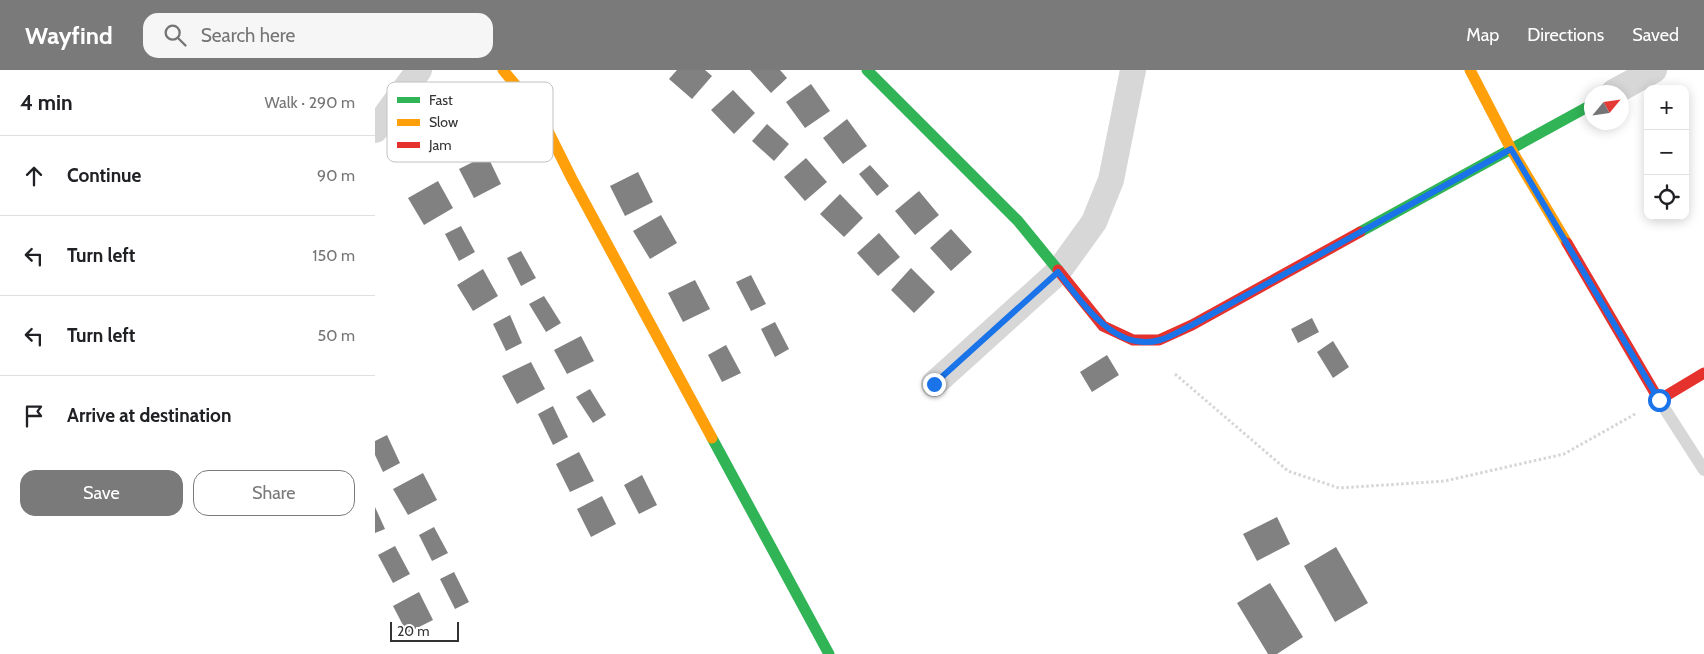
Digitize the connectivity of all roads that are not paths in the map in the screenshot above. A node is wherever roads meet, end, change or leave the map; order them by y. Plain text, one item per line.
1 (419, 70) edge
2 (503, 70) edge
3 (867, 70) edge
4 (1133, 70) edge
5 (1470, 70) edge
6 (1655, 70) edge
7 (410, 82) edge
8 (513, 82) edge
9 (1626, 85) edge
10 (1584, 109) edge
11 (387, 114) edge
12 (375, 130) edge
13 (553, 141) edge
14 (1511, 149) junction
15 (1058, 272) junction
16 (1704, 373) edge
17 (934, 384) dead end
18 (1659, 400) junction
19 (1704, 470) edge
20 (829, 654) edge

1 - 7 street
2 - 8 street
3 - 15 street
4 - 15 street
5 - 14 street
6 - 9 street
10 - 14 street
11 - 12 street
13 - 20 street
14 - 15 street
14 - 18 street
15 - 17 street
16 - 18 street
18 - 19 lane

